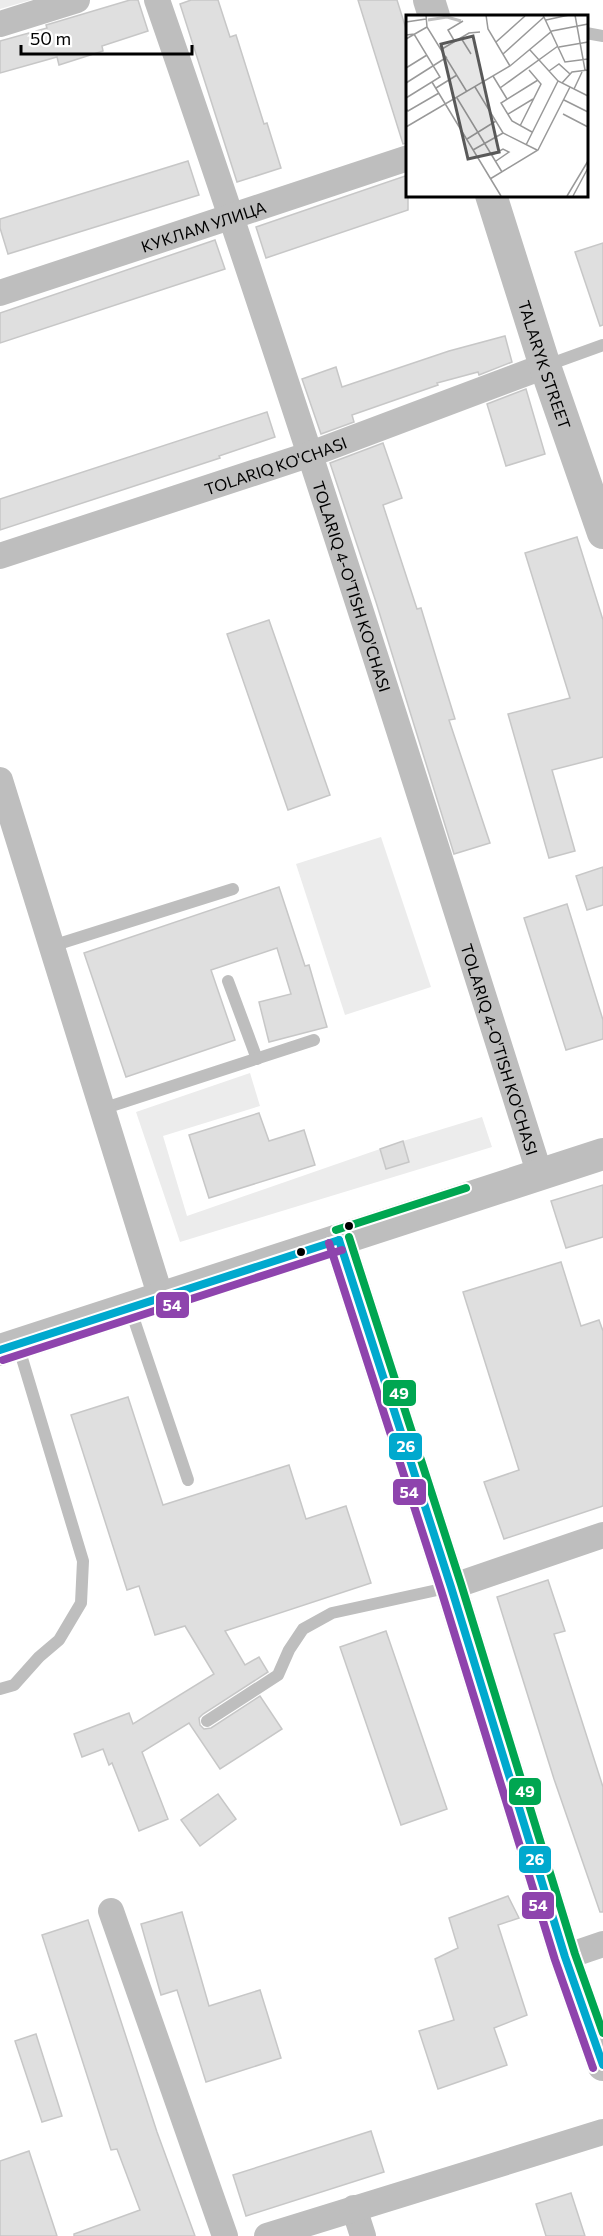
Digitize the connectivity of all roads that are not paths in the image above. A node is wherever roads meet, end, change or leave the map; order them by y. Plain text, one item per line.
1 (77, 0) edge
2 (157, 0) edge
3 (429, 0) edge
4 (434, 15) edge
5 (0, 24) edge
6 (588, 33) edge
7 (603, 36) edge
8 (406, 159) edge
9 (491, 196) edge
10 (231, 215) junction
11 (0, 293) edge
12 (603, 345) edge
13 (546, 366) junction
14 (311, 454) junction
15 (603, 533) edge
16 (0, 556) edge
17 (0, 780) edge
18 (233, 889) dead end
19 (51, 946) junction
20 (228, 981) dead end
21 (314, 1040) dead end
22 (257, 1059) junction
23 (102, 1108) junction
24 (603, 1154) edge
25 (540, 1175) junction
26 (339, 1240) junction
27 (161, 1299) junction
28 (130, 1308) junction
29 (9, 1347) edge
30 (188, 1480) dead end
31 (603, 1535) edge
32 (451, 1587) junction
33 (0, 1689) edge
34 (207, 1721) dead end
35 (111, 1911) dead end
36 (603, 1944) edge
37 (566, 1957) junction
38 (603, 2065) edge
39 (603, 2132) edge
40 (354, 2208) junction
41 (225, 2236) edge
42 (267, 2236) edge
43 (363, 2236) edge

1 - 5 street
2 - 10 street, TOLARIQ 4-O'TISH KO'CHASI
3 - 4 street
6 - 7 lane
8 - 10 street, КУКЛАМ УЛИЦА
9 - 13 street, TALARYK STREET
10 - 11 street, КУКЛАМ УЛИЦА
10 - 14 street, TOLARIQ 4-O'TISH KO'CHASI
12 - 13 lane
13 - 14 street, TOLARIQ KO'CHASI
13 - 15 street, TALARYK STREET
14 - 16 street, TOLARIQ KO'CHASI
14 - 25 street, TOLARIQ 4-O'TISH KO'CHASI
17 - 19 street
18 - 19 lane
19 - 23 street
20 - 22 lane
21 - 22 lane
22 - 23 lane
23 - 27 street
24 - 25 street
25 - 26 street
26 - 27 street
26 - 32 street
27 - 28 street
28 - 29 street
28 - 30 lane
29 - 33 lane
31 - 32 street
32 - 34 lane
32 - 37 street
35 - 41 street
36 - 37 street
37 - 38 street
39 - 40 street
40 - 42 street
40 - 43 street

